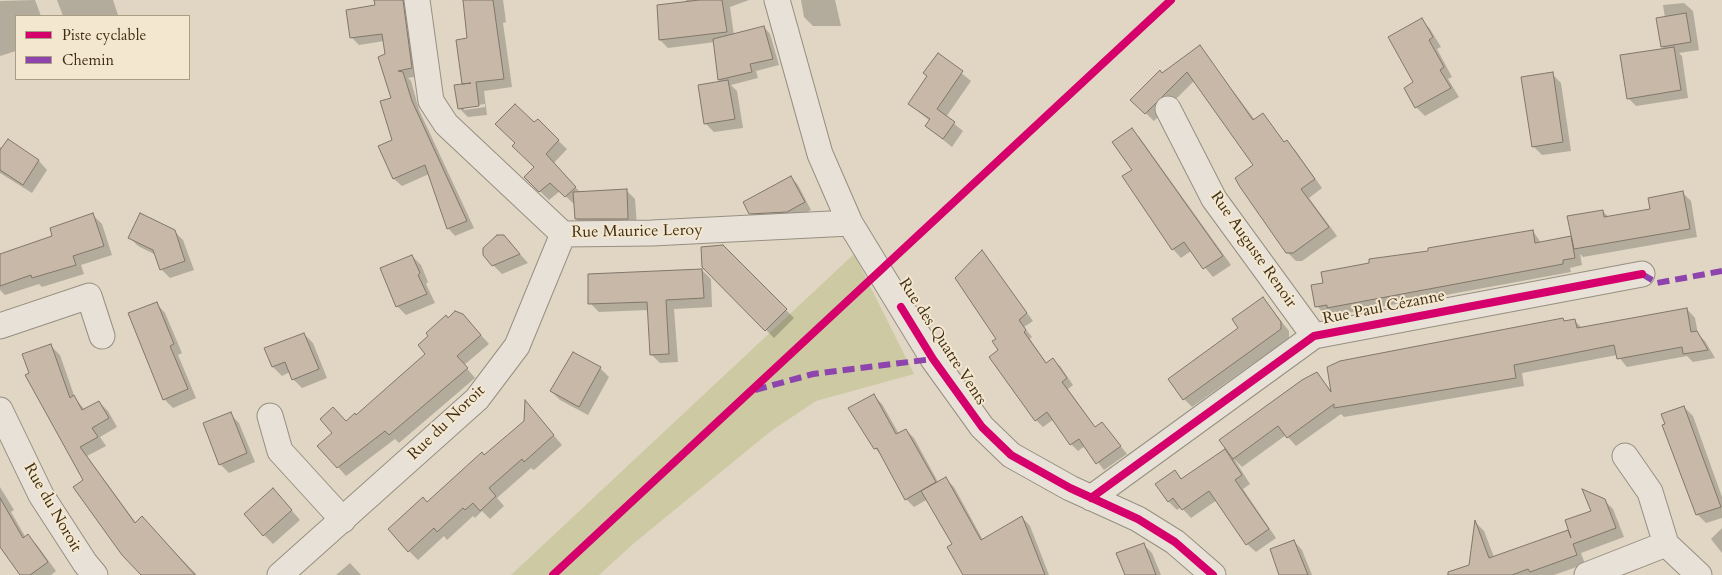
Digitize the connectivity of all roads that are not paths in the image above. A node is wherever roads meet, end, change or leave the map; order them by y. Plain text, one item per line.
1 (417, 0) edge
2 (777, 0) edge
3 (1168, 109) dead end
4 (854, 232) junction
5 (563, 234) junction
6 (1642, 274) dead end
7 (0, 326) edge
8 (102, 336) dead end
9 (1314, 336) junction
10 (0, 410) edge
11 (270, 416) dead end
12 (1625, 456) dead end
13 (1091, 498) junction
14 (343, 520) junction
15 (1666, 544) junction
16 (95, 575) edge
17 (280, 575) edge
18 (1213, 575) edge
19 (1587, 575) edge
20 (1698, 575) edge

1 - 5 street, Rue Maurice Leroy
2 - 4 street, Rue des Quatre Vents
3 - 9 street, Rue Auguste Renoir
4 - 5 street, Rue Maurice Leroy
4 - 13 street, Rue des Quatre Vents
5 - 14 street, Rue du Noroit
6 - 9 street, Rue Paul Cézanne
7 - 8 street
9 - 13 street, Rue Paul Cézanne
10 - 16 street, Rue du Noroit
11 - 14 street
12 - 15 street
13 - 18 street, Rue des Quatre Vents
14 - 17 street, Rue du Noroit
15 - 19 street
15 - 20 street

